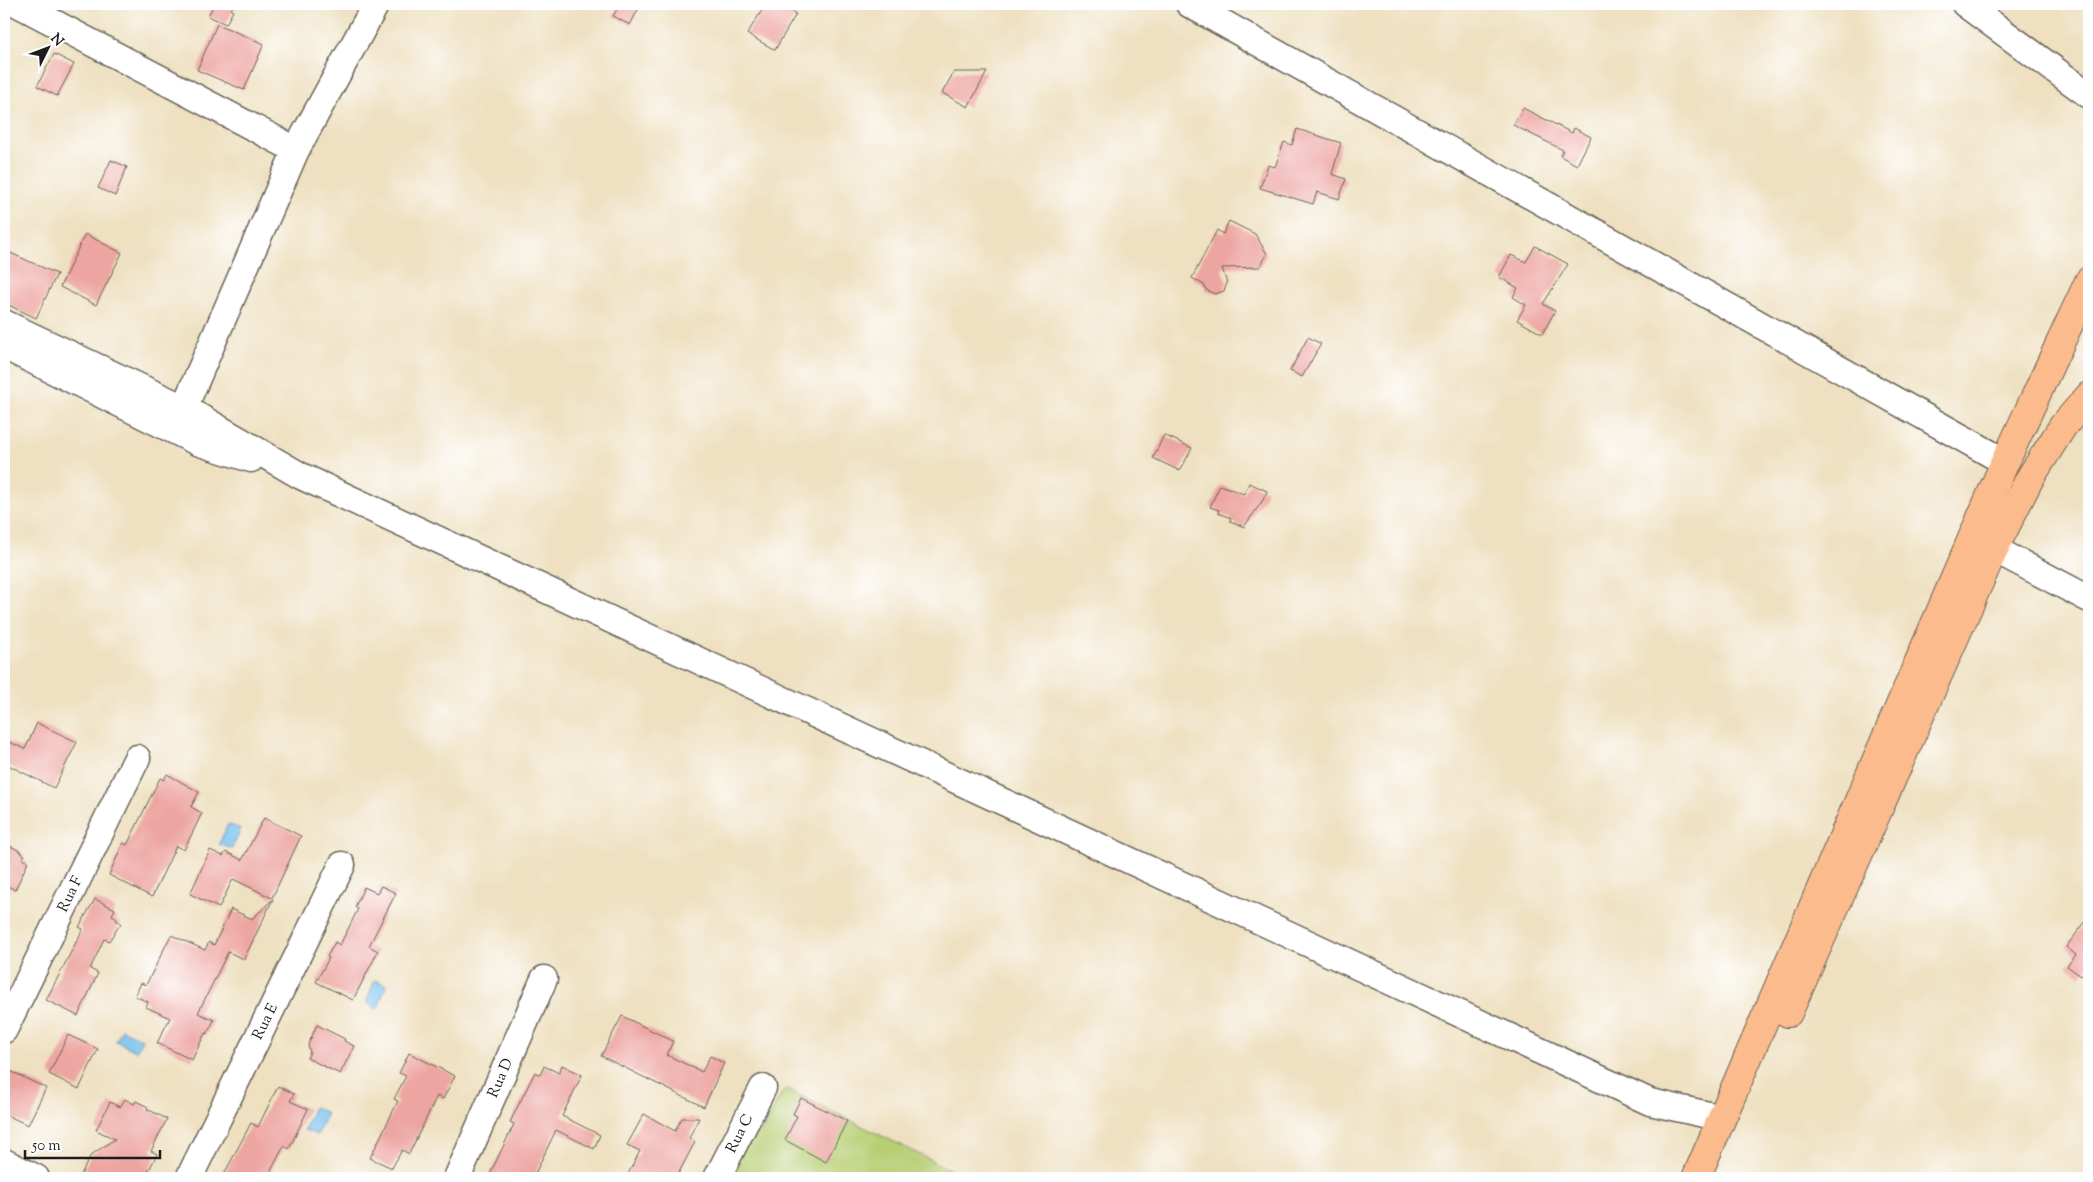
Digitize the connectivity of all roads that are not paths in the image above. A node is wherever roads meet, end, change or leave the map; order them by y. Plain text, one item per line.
1 (18, 4) edge
2 (376, 4) edge
3 (1189, 4) edge
4 (1965, 4) edge
5 (2089, 95) edge
6 (296, 150) junction
7 (2089, 281) edge
8 (4, 323) edge
9 (4, 346) edge
10 (2089, 396) edge
11 (184, 408) junction
12 (2005, 462) junction
13 (301, 476) junction
14 (1994, 549) junction
15 (2089, 600) edge
16 (137, 758) dead end
17 (342, 865) dead end
18 (544, 979) dead end
19 (4, 1030) edge
20 (763, 1088) dead end
21 (1722, 1118) junction
22 (4, 1162) edge
23 (36, 1178) edge
24 (189, 1178) edge
25 (457, 1178) edge
26 (717, 1178) edge
27 (1696, 1178) edge
28 (1717, 1178) edge

1 - 6 street
2 - 6 street
3 - 12 street
4 - 5 street
6 - 11 street
7 - 12 main road
8 - 11 street
9 - 13 street
10 - 14 main road
11 - 13 street
12 - 21 main road
13 - 21 street
14 - 15 street
14 - 28 main road
16 - 19 street, Rua F
17 - 24 street, Rua E
18 - 25 street, Rua D
20 - 26 street, Rua C
21 - 27 main road
22 - 23 street

